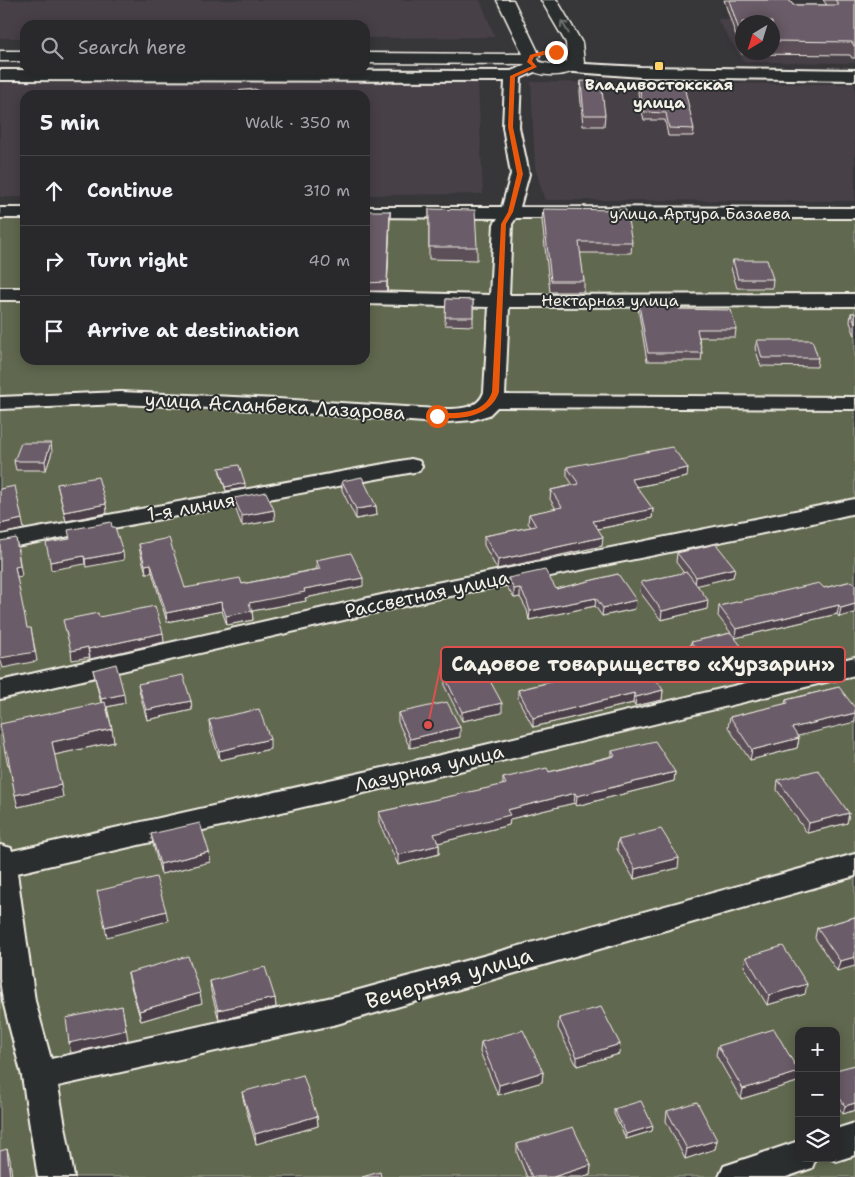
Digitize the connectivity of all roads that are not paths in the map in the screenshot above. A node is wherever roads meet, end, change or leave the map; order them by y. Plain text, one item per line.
1 (506, 0) edge
2 (549, 0) edge
3 (0, 56) edge
4 (20, 56) edge
5 (370, 58) edge
6 (566, 58) junction
7 (532, 60) junction
8 (0, 75) edge
9 (855, 75) edge
10 (513, 76) junction
11 (370, 212) edge
12 (510, 212) junction
13 (0, 213) edge
14 (20, 213) edge
15 (855, 213) edge
16 (0, 294) edge
17 (20, 294) edge
18 (370, 298) edge
19 (499, 300) junction
20 (855, 300) edge
21 (492, 401) junction
22 (0, 403) edge
23 (855, 403) edge
24 (411, 466) dead end
25 (855, 506) edge
26 (0, 542) edge
27 (855, 666) edge
28 (0, 690) edge
29 (1, 860) edge
30 (855, 864) edge
31 (10, 1001) edge
32 (39, 1076) junction
33 (855, 1139) edge
34 (840, 1144) edge
35 (795, 1158) edge
36 (56, 1177) edge
37 (737, 1177) edge

1 - 7 main road
6 -> 2 main road
3 - 4 main road
5 - 7 main road
6 - 7 main road
6 - 9 street
7 - 10 street
8 - 10 street
10 - 12 street
11 - 12 street, улица Артура Базаева
12 - 15 street, улица Артура Базаева
12 - 19 street
13 - 14 street
16 - 17 street
18 - 19 street, Нектарная улица
19 - 20 street, Нектарная улица
19 - 21 street
21 - 22 street, улица Асланбека Лазарова
21 - 23 street
24 - 26 street, 1-я линия
25 - 28 street, Рассветная улица
27 - 29 street, Лазурная улица
29 - 31 street
30 - 32 street, Вечерняя улица
31 - 32 street
32 - 36 street
33 - 34 street
35 - 37 street

